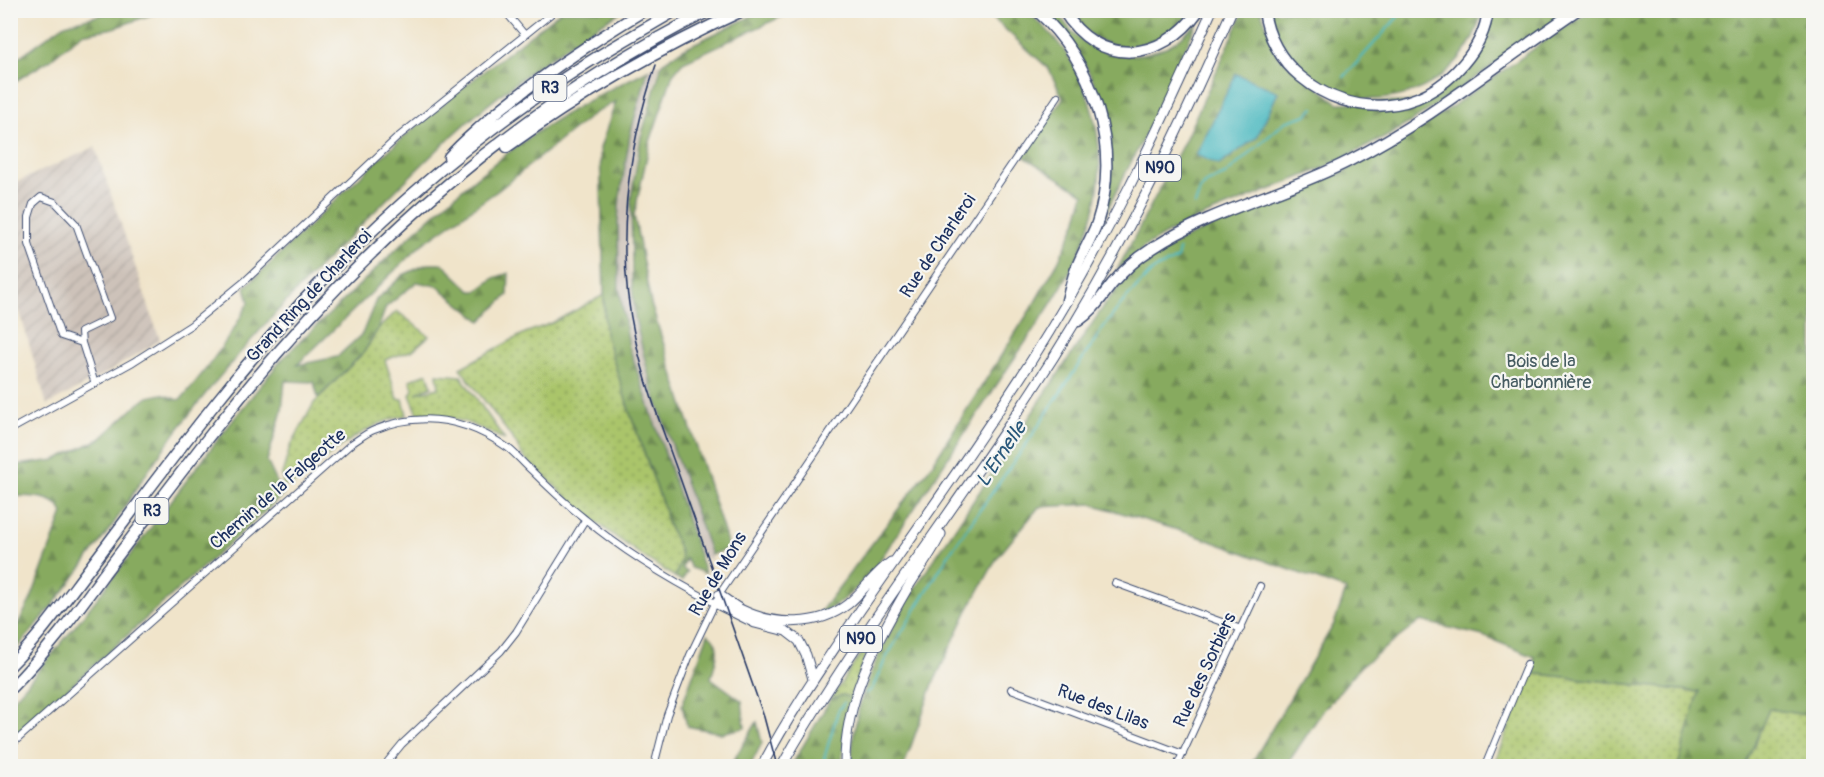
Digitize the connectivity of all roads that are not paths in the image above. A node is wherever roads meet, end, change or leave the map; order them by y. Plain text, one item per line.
1 (504, 10) edge
2 (556, 10) edge
3 (645, 10) edge
4 (677, 10) edge
5 (711, 10) edge
6 (744, 10) edge
7 (1036, 10) edge
8 (1063, 10) edge
9 (1199, 10) edge
10 (1212, 10) edge
11 (1232, 10) edge
12 (1264, 10) edge
13 (1488, 10) edge
14 (1577, 10) edge
15 (525, 35) junction
16 (1058, 96) dead end
17 (484, 155) junction
18 (431, 178) junction
19 (1067, 300) junction
20 (1078, 321) junction
21 (82, 343) junction
22 (94, 384) junction
23 (843, 413) joint
24 (10, 430) edge
25 (947, 516) junction
26 (585, 520) junction
27 (896, 559) junction
28 (1115, 583) dead end
29 (1260, 586) dead end
30 (717, 599) junction
31 (1240, 629) junction
32 (1527, 664) dead end
33 (10, 666) edge
34 (813, 679) junction
35 (10, 689) edge
36 (1011, 689) dead end
37 (10, 746) edge
38 (1183, 754) junction
39 (387, 766) edge
40 (654, 766) edge
41 (762, 766) edge
42 (782, 766) edge
43 (845, 766) edge
44 (1177, 766) edge
45 (1485, 766) edge

1 - 15 street
2 - 15 street
3 - 18 highway
4 - 18 highway, Grand Ring de Charleroi / R3
5 - 17 highway, Grand Ring de Charleroi / R3
6 - 17 highway
7 - 19 highway
8 - 9 highway
10 - 19 highway, N90
11 - 20 highway, N90
12 - 13 highway
14 - 20 highway
15 - 22 street
16 - 23 street, Rue de Charleroi
17 - 35 highway, Grand Ring de Charleroi / R3
18 - 33 highway, Grand Ring de Charleroi / R3
19 - 27 highway, N90
20 - 25 highway, N90
21 - 21 street
21 - 22 street
22 - 24 street
23 - 30 street, Rue de Mons
25 - 42 highway, N90
25 - 43 highway
26 - 30 street, Chemin de la Falgeotte
26 - 37 street, Chemin de la Falgeotte
26 - 39 street
27 - 30 highway
27 - 34 highway, N90
28 - 31 street
29 - 31 street, Rue des Sorbiers
30 - 34 highway
30 - 40 street, Rue de Mons
31 - 38 street, Rue des Sorbiers
32 - 45 street
34 - 41 highway, N90
36 - 38 street, Rue des Lilas
38 - 44 street, Rue des Sorbiers

